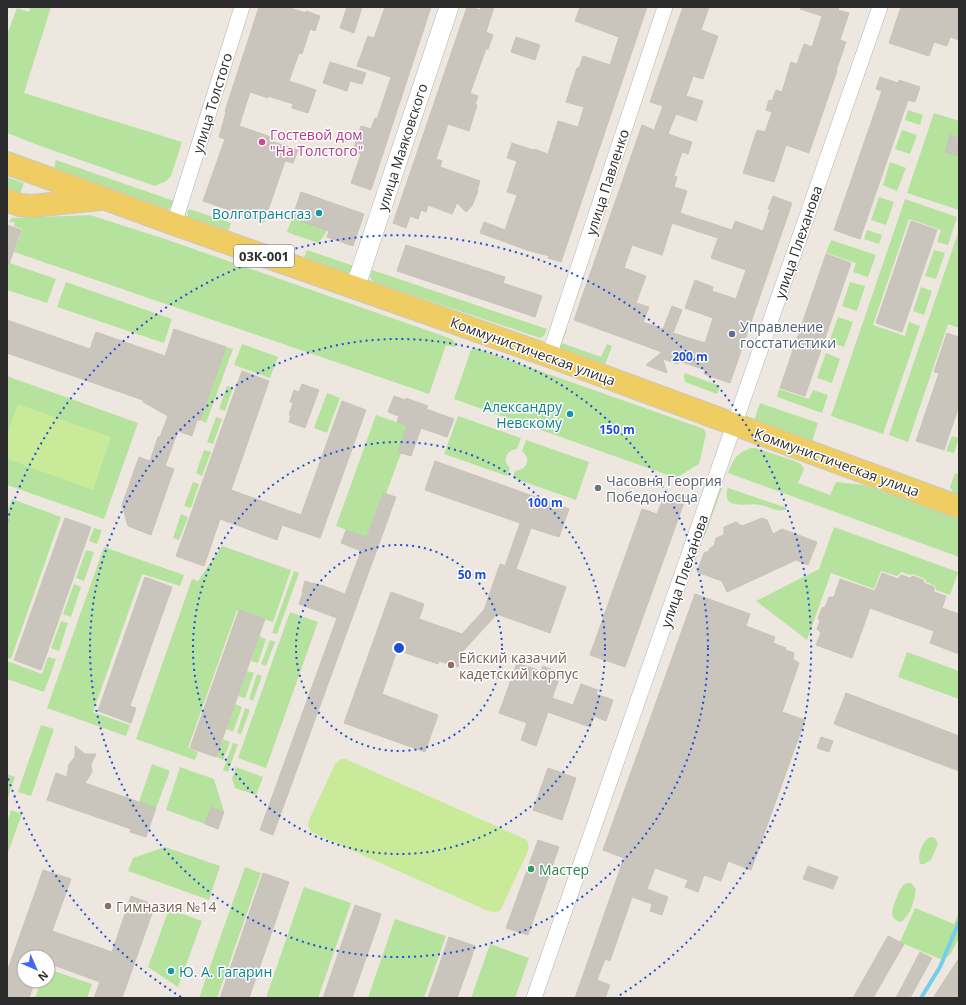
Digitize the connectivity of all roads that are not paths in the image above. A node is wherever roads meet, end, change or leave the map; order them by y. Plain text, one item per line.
1 (242, 7) edge
2 (448, 7) edge
3 (666, 7) edge
4 (880, 7) edge
5 (7, 163) edge
6 (43, 176) junction
7 (105, 199) junction
8 (7, 200) edge
9 (32, 206) junction
10 (174, 224) junction
11 (355, 288) junction
12 (549, 356) junction
13 (735, 424) junction
14 (959, 507) edge
15 (534, 998) edge

1 - 10 street, улица Толстого
2 - 11 street, улица Маяковского
3 - 12 street, улица Павленко
4 - 13 street, улица Плеханова
5 - 6 main road, Коммунистическая улица / 03К-001
6 - 7 main road, Коммунистическая улица / 03К-001
6 - 9 main road
7 - 9 main road, Коммунистическая улица / 03К-001
7 - 10 main road, Коммунистическая улица / 03К-001
8 - 9 main road, Коммунистическая улица / 03К-001
10 - 11 main road, Коммунистическая улица / 03К-001
11 - 12 main road, Коммунистическая улица
12 - 13 main road, Коммунистическая улица
13 - 14 main road, Коммунистическая улица
13 - 15 street, улица Плеханова

